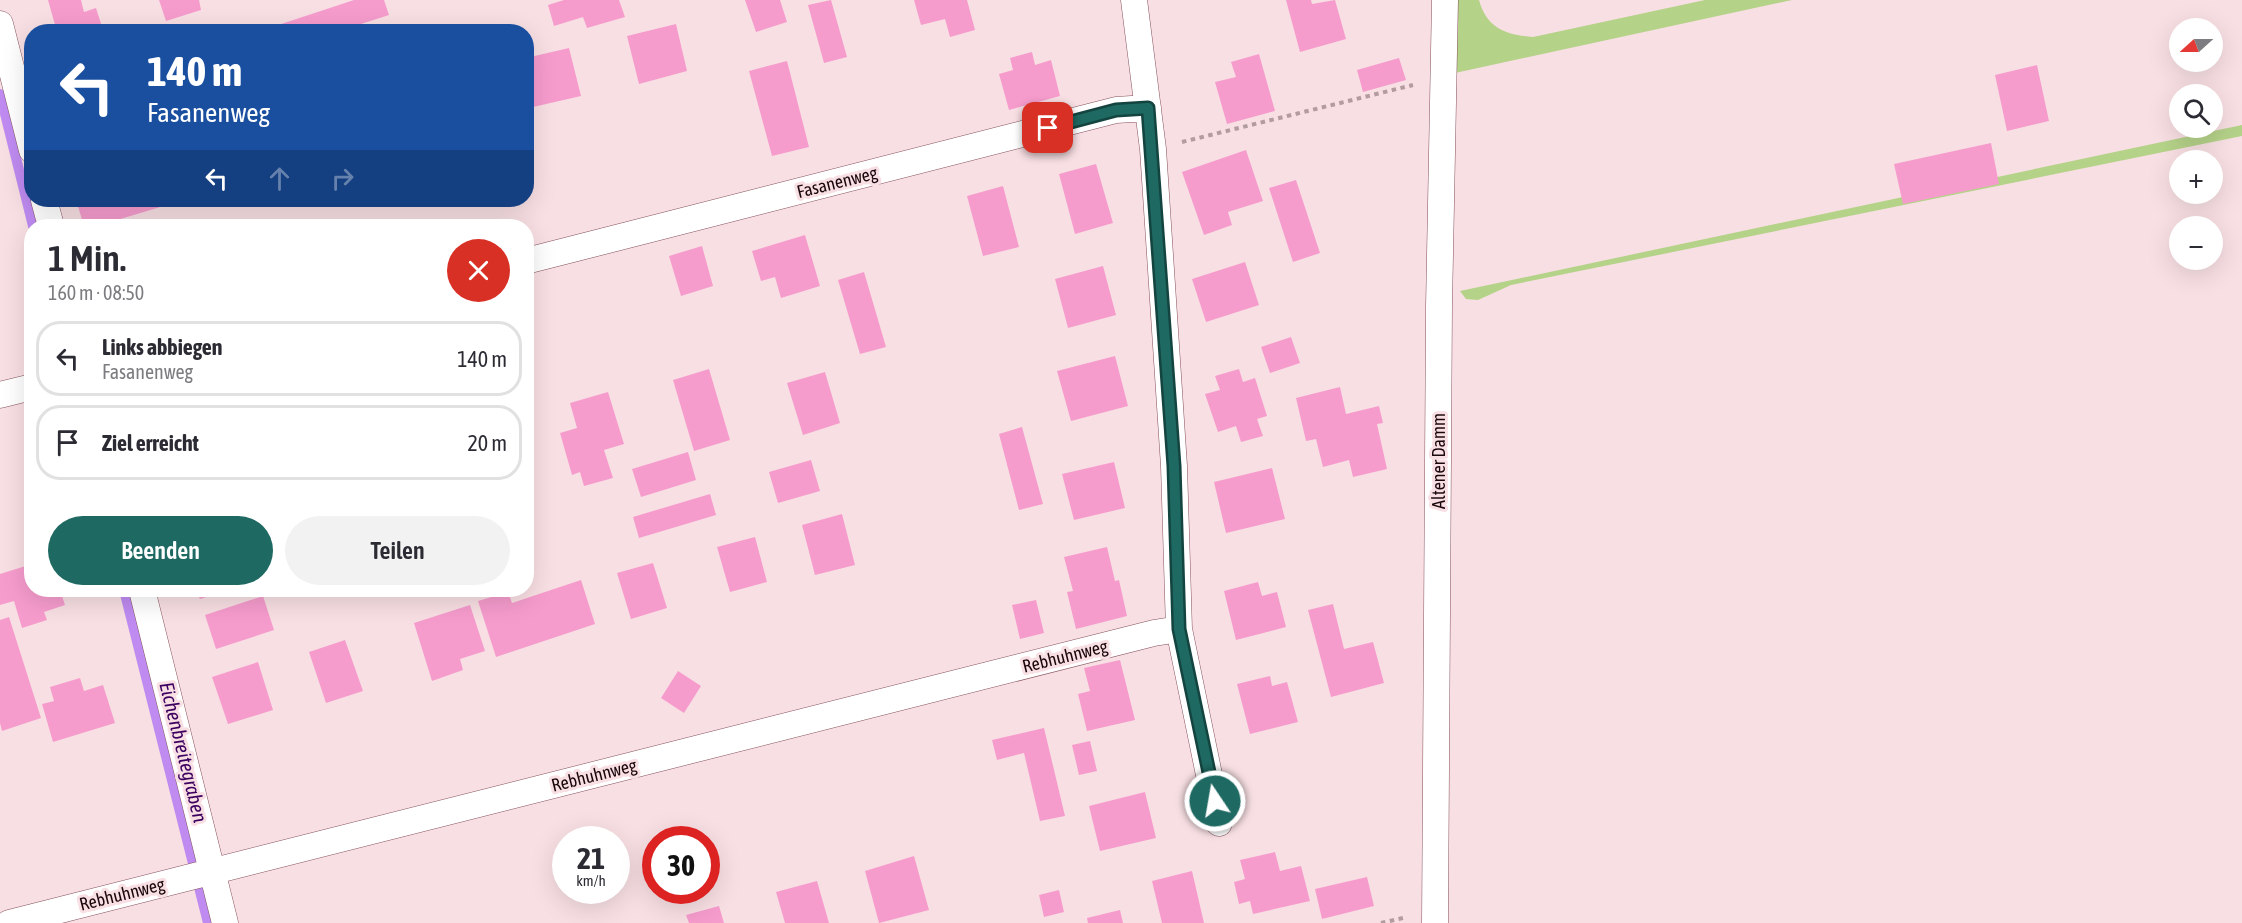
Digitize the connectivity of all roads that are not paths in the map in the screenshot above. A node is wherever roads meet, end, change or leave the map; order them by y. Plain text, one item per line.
1 (1134, 0) edge
2 (1445, 0) edge
3 (0, 24) edge
4 (1148, 108) junction
5 (24, 118) edge
6 (534, 259) edge
7 (24, 389) edge
8 (0, 394) edge
9 (143, 597) edge
10 (1179, 629) junction
11 (1219, 823) dead end
12 (201, 875) junction
13 (9, 923) edge
14 (225, 923) edge
15 (1435, 923) edge

1 - 4 street
2 - 15 street, Altener Damm
3 - 5 street
4 - 6 street, Fasanenweg
4 - 10 street
7 - 8 street
9 - 12 street
10 - 11 street
10 - 12 street, Rebhuhnweg
12 - 13 street, Rebhuhnweg
12 - 14 street

